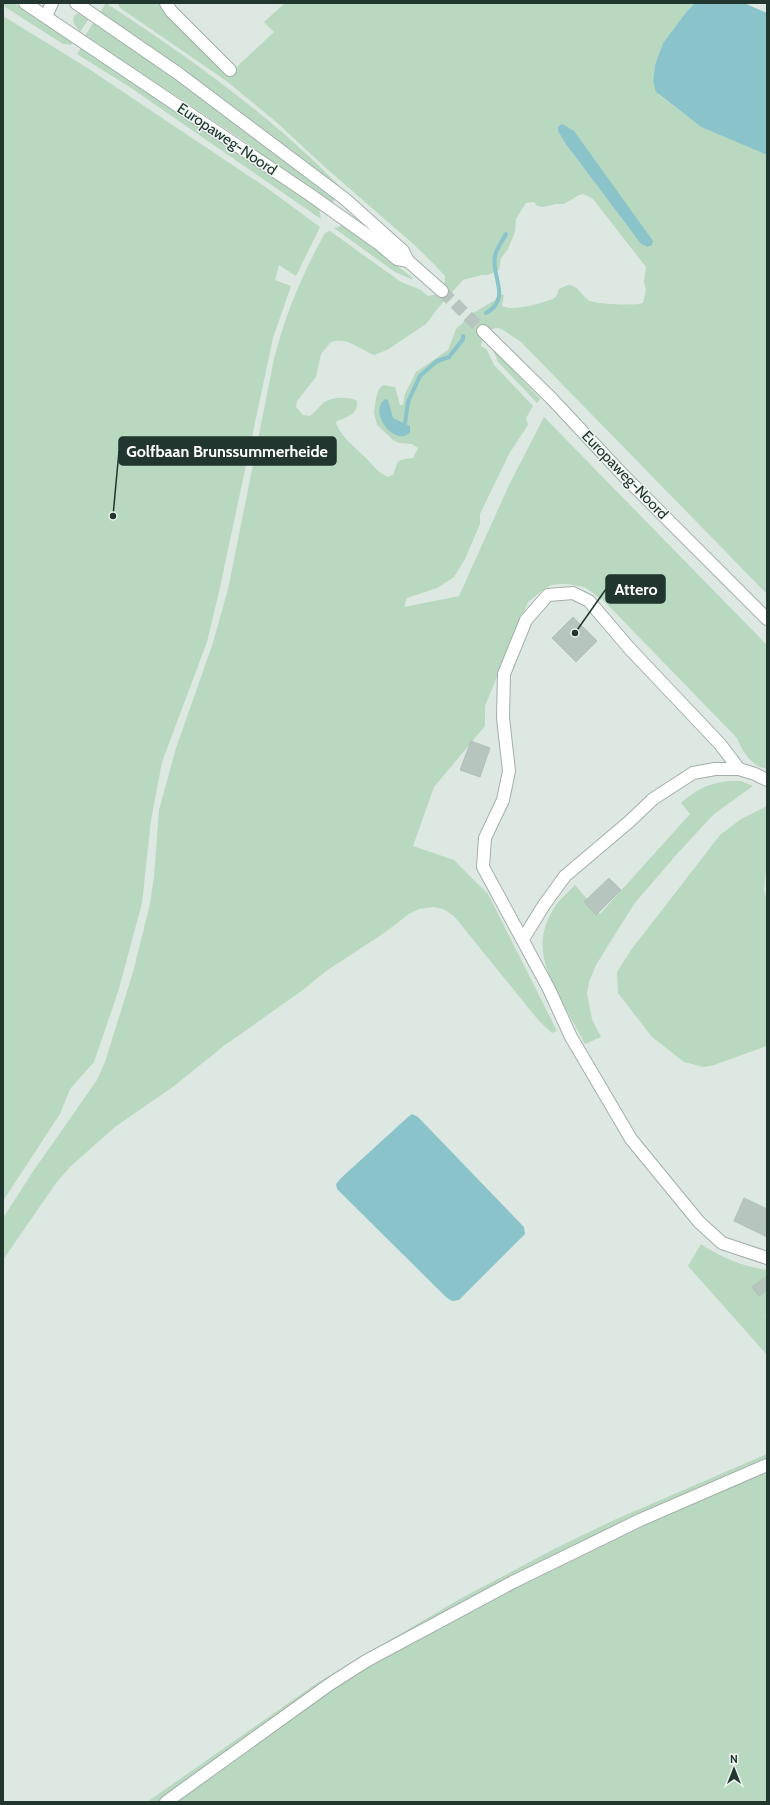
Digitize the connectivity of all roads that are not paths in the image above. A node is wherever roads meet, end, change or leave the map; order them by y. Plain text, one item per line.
1 (26, 3) edge
2 (52, 3) edge
3 (76, 3) edge
4 (166, 3) edge
5 (46, 16) junction
6 (230, 70) dead end
7 (408, 261) junction
8 (442, 292) tunnel mouth
9 (483, 331) tunnel mouth
10 (767, 619) edge
11 (739, 769) junction
12 (767, 780) edge
13 (523, 939) junction
14 (767, 1258) edge
15 (767, 1465) edge
16 (166, 1802) edge

1 - 5 street, Europaweg-Noord
2 - 5 street
3 - 7 street, Europaweg-Noord
4 - 6 street
5 - 7 street, Europaweg-Noord
7 - 8 street, Europaweg-Noord
9 - 10 street, Europaweg-Noord
11 - 12 street
11 - 13 street
11 - 13 street
13 - 14 street
15 - 16 street

